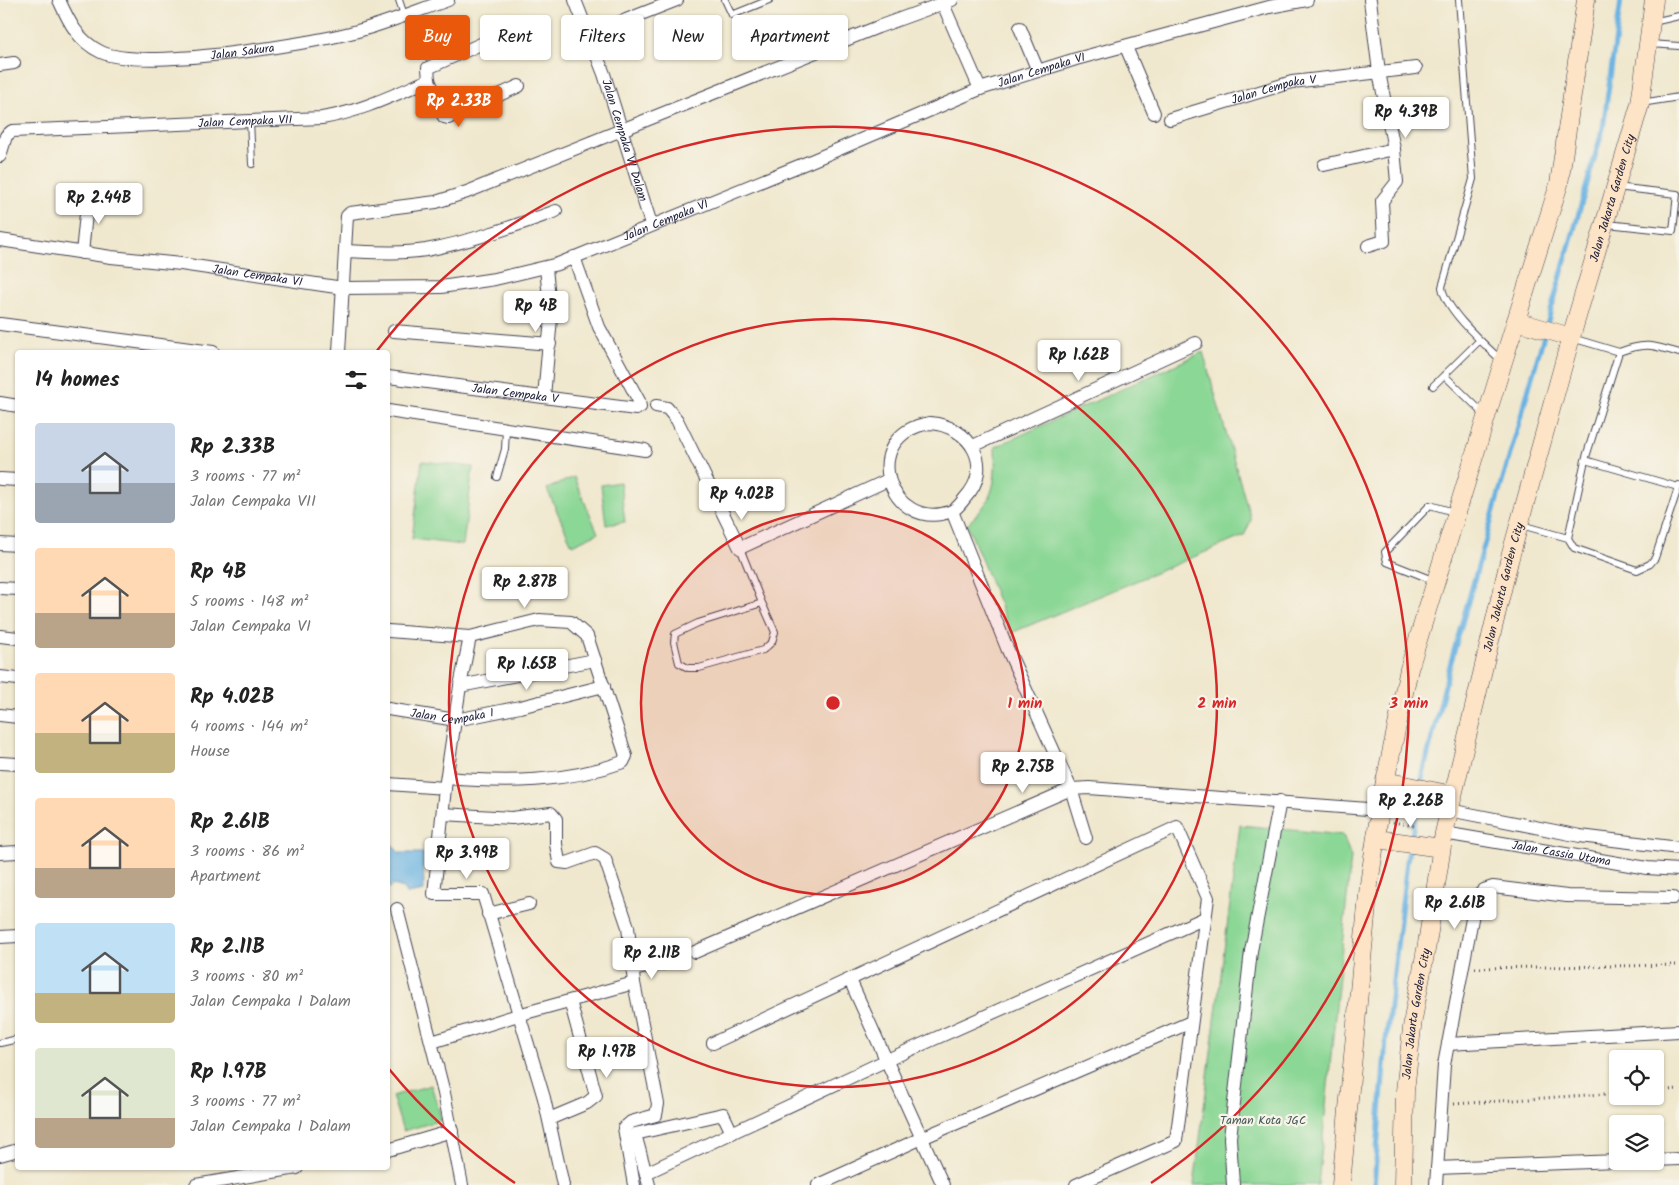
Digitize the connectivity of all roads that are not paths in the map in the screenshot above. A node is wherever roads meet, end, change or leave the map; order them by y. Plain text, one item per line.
1 (59, 0) edge
2 (399, 0) edge
3 (448, 0) edge
4 (575, 0) edge
5 (677, 0) edge
6 (725, 0) edge
7 (769, 0) edge
8 (1307, 0) edge
9 (1370, 0) edge
10 (1459, 0) edge
11 (1586, 0) edge
12 (1654, 0) edge
13 (948, 2) edge
14 (404, 15) junction
15 (582, 15) edge
16 (639, 15) edge
17 (1679, 16) edge
18 (1652, 22) junction
19 (1020, 28) dead end
20 (1650, 44) junction
21 (480, 45) edge
22 (1679, 46) edge
23 (1126, 47) junction
24 (598, 60) edge
25 (14, 63) dead end
26 (0, 65) edge
27 (1416, 68) dead end
28 (1038, 71) junction
29 (1379, 72) junction
30 (429, 80) junction
31 (519, 86) dead end
32 (980, 89) junction
33 (1679, 97) edge
34 (1640, 104) junction
35 (1154, 113) dead end
36 (250, 119) junction
37 (1170, 119) dead end
38 (620, 131) junction
39 (1394, 149) junction
40 (0, 156) edge
41 (252, 164) dead end
42 (1324, 165) dead end
43 (1615, 187) junction
44 (88, 194) dead end
45 (1678, 194) edge
46 (556, 211) dead end
47 (651, 224) junction
48 (1604, 224) junction
49 (1676, 232) edge
50 (0, 240) edge
51 (1368, 246) dead end
52 (345, 251) junction
53 (82, 253) junction
54 (574, 257) junction
55 (546, 268) junction
56 (343, 288) junction
57 (1521, 322) junction
58 (0, 324) edge
59 (394, 331) dead end
60 (1566, 336) junction
61 (1480, 340) junction
62 (1196, 343) dead end
63 (550, 344) junction
64 (198, 350) edge
65 (339, 350) edge
66 (1619, 352) junction
67 (1679, 353) edge
68 (1503, 362) junction
69 (1444, 375) junction
70 (390, 377) edge
71 (1433, 386) dead end
72 (544, 397) junction
73 (0, 403) edge
74 (15, 406) edge
75 (656, 406) dead end
76 (390, 411) edge
77 (1486, 416) junction
78 (506, 429) junction
79 (973, 446) junction
80 (645, 450) dead end
81 (1585, 460) junction
82 (496, 478) dead end
83 (0, 479) edge
84 (15, 480) edge
85 (888, 480) junction
86 (1679, 486) edge
87 (952, 511) junction
88 (1457, 513) junction
89 (1519, 525) junction
90 (1568, 538) junction
91 (0, 544) edge
92 (15, 545) edge
93 (740, 548) junction
94 (1436, 582) junction
95 (0, 588) edge
96 (15, 589) edge
97 (762, 603) junction
98 (390, 632) edge
99 (0, 636) edge
100 (15, 638) edge
101 (470, 638) junction
102 (595, 660) junction
103 (0, 678) edge
104 (15, 679) edge
105 (460, 686) junction
106 (604, 686) junction
107 (390, 709) edge
108 (0, 715) edge
109 (15, 717) edge
110 (456, 720) junction
111 (0, 763) edge
112 (15, 764) edge
113 (1386, 781) junction
114 (446, 783) junction
115 (390, 784) edge
116 (1072, 789) junction
117 (1280, 801) junction
118 (1450, 802) junction
119 (1381, 810) junction
120 (443, 814) junction
121 (1086, 838) dead end
122 (1377, 839) junction
123 (1442, 841) junction
124 (1679, 848) edge
125 (15, 852) edge
126 (0, 853) edge
127 (1679, 870) edge
128 (1673, 898) dead end
129 (529, 904) dead end
130 (396, 909) dead end
131 (488, 914) junction
132 (1205, 918) junction
133 (15, 936) edge
134 (0, 937) edge
135 (695, 952) dead end
136 (666, 963) dead end
137 (633, 970) junction
138 (850, 980) junction
139 (634, 983) junction
140 (570, 1000) junction
141 (518, 1015) junction
142 (1191, 1022) junction
143 (1679, 1031) edge
144 (15, 1040) edge
145 (432, 1042) junction
146 (713, 1042) dead end
147 (0, 1043) edge
148 (1448, 1044) junction
149 (887, 1060) junction
150 (549, 1119) junction
151 (452, 1131) junction
152 (732, 1133) junction
153 (922, 1138) junction
154 (390, 1148) edge
155 (15, 1151) edge
156 (0, 1155) edge
157 (1679, 1159) edge
158 (1664, 1160) edge
159 (1609, 1161) edge
160 (1437, 1168) junction
161 (285, 1170) edge
162 (648, 1179) edge
163 (196, 1185) edge
164 (462, 1185) edge
165 (563, 1185) edge
166 (634, 1185) edge
167 (818, 1185) edge
168 (943, 1185) edge
169 (1076, 1185) edge
170 (1233, 1185) edge
171 (1341, 1185) edge
172 (1403, 1185) edge
173 (1436, 1185) edge

1 - 14 street, Jalan Sakura
2 - 14 lane
3 - 14 street, Jalan Sakura
4 - 15 street, Jalan Cempaka VI Dalam
5 - 16 street
6 - 7 lane
8 - 23 street, Jalan Cempaka VI
9 - 29 street
10 - 61 lane
11 - 57 street
12 - 18 street, Jalan Jakarta Garden City
13 - 32 street
13 - 38 street
17 - 18 lane
18 - 20 street, Jalan Jakarta Garden City
19 - 28 street
20 - 22 lane
20 - 34 street, Jalan Jakarta Garden City
21 - 30 street
23 - 28 street, Jalan Cempaka VI
23 - 35 street
24 - 38 street, Jalan Cempaka VI Dalam
25 - 26 street
27 - 29 street, Jalan Cempaka V
28 - 32 street, Jalan Cempaka VI
29 - 37 street, Jalan Cempaka V
29 - 39 street
30 - 31 street
30 - 36 street, Jalan Cempaka VII
32 - 47 street, Jalan Cempaka VI
33 - 34 lane
34 - 43 street, Jalan Jakarta Garden City
36 - 40 street, Jalan Cempaka VII
36 - 41 lane
38 - 47 street, Jalan Cempaka VI Dalam
38 - 52 street
39 - 42 street
39 - 51 street
43 - 45 lane
43 - 48 street, Jalan Jakarta Garden City
44 - 53 street
45 - 49 lane
46 - 52 street
47 - 54 street, Jalan Cempaka VI
48 - 49 lane
48 - 60 street, Jalan Jakarta Garden City
50 - 53 street, Jalan Cempaka VI
52 - 56 street
53 - 56 street, Jalan Cempaka VI
54 - 55 street, Jalan Cempaka VI
54 - 72 street, Jalan Cempaka V
55 - 56 street, Jalan Cempaka VI
55 - 63 street
56 - 65 street
57 - 60 street
57 - 68 street
58 - 64 street
59 - 63 street
60 - 66 lane
60 - 89 street, Jalan Jakarta Garden City
61 - 68 lane
61 - 69 lane
62 - 79 street
63 - 72 street
66 - 67 lane
66 - 81 lane
68 - 77 street
69 - 71 lane
69 - 77 lane
70 - 72 street, Jalan Cempaka V
73 - 74 street
75 - 93 street
76 - 78 street
77 - 88 street
78 - 80 street
78 - 82 lane
79 - 85 street
79 - 87 street
81 - 86 lane
81 - 90 lane
83 - 84 street
85 - 87 street
85 - 93 street
86 - 90 lane
87 - 116 street
88 - 94 street
88 - 94 lane
89 - 90 lane
89 - 118 street, Jalan Jakarta Garden City
91 - 92 street
93 - 97 lane
94 - 113 street
95 - 96 street
97 - 97 lane
98 - 101 street
99 - 100 street
101 - 102 street
101 - 105 street
102 - 105 street
102 - 106 street
103 - 104 street
105 - 110 street
106 - 110 street, Jalan Cempaka I
106 - 114 street
107 - 110 street, Jalan Cempaka I
108 - 109 street
110 - 114 street
111 - 112 street
113 - 118 street
113 - 119 street
114 - 115 street
114 - 120 street
116 - 117 street
116 - 121 street
116 - 135 street
117 - 119 street
117 - 170 street
118 - 123 street, Jalan Jakarta Garden City
118 - 124 street, Jalan Cassia Utama
119 - 122 street
120 - 131 street
120 - 137 street
122 - 123 street
122 - 171 street
123 - 127 street, Jalan Cassia Utama
123 - 172 street, Jalan Jakarta Garden City
125 - 126 street
128 - 148 street
129 - 131 street
130 - 145 street
131 - 141 street
132 - 138 street
132 - 142 street
132 - 149 street
133 - 134 street
136 - 137 street
137 - 139 street
138 - 146 street
138 - 149 street
139 - 140 street
139 - 166 street
140 - 141 street
140 - 150 street
141 - 145 street
141 - 150 street
142 - 153 street
142 - 169 street
143 - 148 street
144 - 147 lane
145 - 151 street
148 - 160 street
149 - 152 street
149 - 153 street
150 - 165 street
151 - 154 street
151 - 164 street
152 - 162 street
152 - 162 street
153 - 167 street
153 - 168 street
155 - 156 street
157 - 158 street
159 - 160 street
160 - 173 street
161 - 163 street

